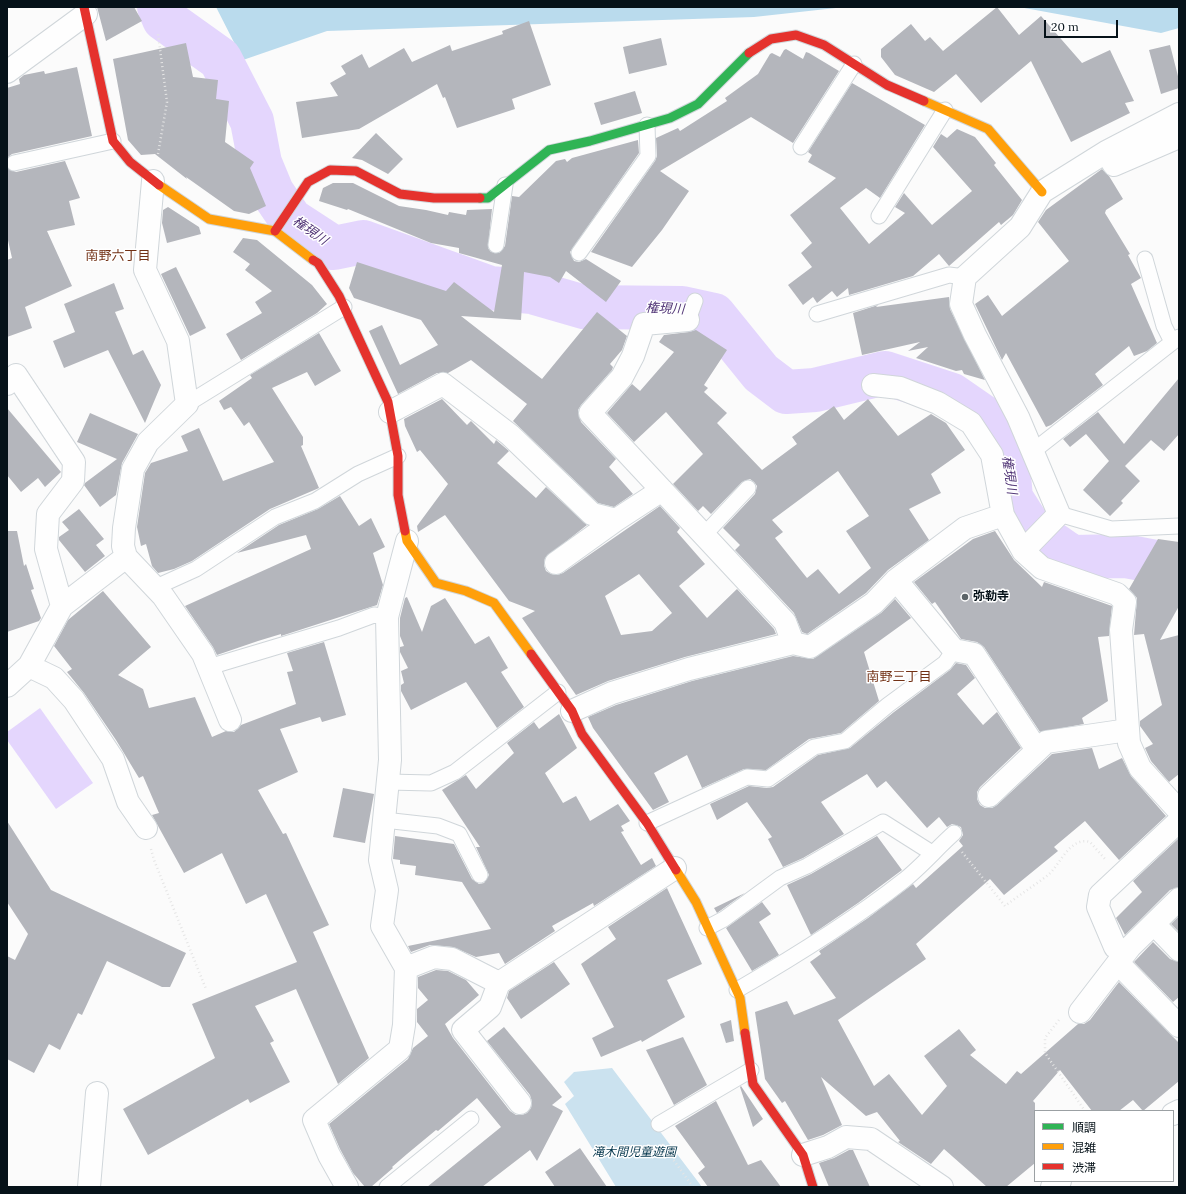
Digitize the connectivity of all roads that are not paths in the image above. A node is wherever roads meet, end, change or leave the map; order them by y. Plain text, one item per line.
1 (85, 11) edge
2 (854, 64) junction
3 (7, 72) edge
4 (945, 110) junction
5 (1179, 114) edge
6 (647, 125) junction
7 (1179, 137) edge
8 (113, 141) junction
9 (801, 147) dead end
10 (1106, 152) junction
11 (14, 163) dead end
12 (153, 181) junction
13 (504, 185) junction
14 (1042, 192) junction
15 (879, 216) dead end
16 (275, 231) junction
17 (496, 245) dead end
18 (579, 253) dead end
19 (1145, 259) dead end
20 (965, 277) junction
21 (344, 307) junction
22 (691, 311) dead end
23 (817, 314) dead end
24 (1175, 340) edge
25 (7, 384) edge
26 (873, 385) dead end
27 (187, 404) junction
28 (390, 412) junction
29 (1032, 452) junction
30 (398, 456) junction
31 (748, 488) dead end
32 (662, 490) junction
33 (1003, 515) junction
34 (1054, 519) junction
35 (616, 520) junction
36 (1179, 526) edge
37 (704, 535) junction
38 (407, 541) junction
39 (1028, 546) junction
40 (126, 557) junction
41 (556, 563) dead end
42 (896, 580) junction
43 (154, 588) junction
44 (62, 606) junction
45 (387, 617) junction
46 (793, 643) junction
47 (954, 650) junction
48 (29, 666) junction
49 (208, 667) junction
50 (7, 686) edge
51 (558, 692) junction
52 (572, 711) junction
53 (230, 720) dead end
54 (1128, 730) junction
55 (1038, 750) junction
56 (388, 782) junction
57 (989, 796) dead end
58 (1179, 811) edge
59 (384, 820) junction
60 (1179, 821) edge
61 (647, 823) junction
62 (146, 828) road end
63 (952, 835) road end
64 (932, 853) junction
65 (674, 868) junction
66 (480, 875) dead end
67 (1179, 899) edge
68 (1154, 924) junction
69 (708, 928) junction
70 (1179, 950) edge
71 (1117, 955) junction
72 (406, 968) junction
73 (499, 983) junction
74 (737, 990) junction
75 (1080, 1012) dead end
76 (1177, 1021) edge
77 (751, 1070) junction
78 (97, 1093) dead end
79 (520, 1103) dead end
80 (471, 1119) dead end
81 (659, 1124) road end
82 (803, 1154) junction
83 (89, 1187) edge
84 (347, 1187) edge
85 (387, 1187) edge
86 (813, 1187) edge
87 (942, 1187) edge

1 - 3 street
1 - 8 street
2 - 4 street
2 - 6 street
2 - 9 lane
4 - 14 street
4 - 15 lane
5 - 10 street
6 - 13 street
6 - 18 lane
7 - 10 street
8 - 11 lane
8 - 12 street
10 - 14 street
12 - 16 street
12 - 27 street
13 - 16 street
13 - 17 lane
14 - 20 street
16 - 21 street
19 - 24 lane
20 - 23 lane
20 - 29 street
21 - 27 lane
21 - 28 street
22 - 32 street
24 - 29 lane
25 - 44 street
26 - 33 street
27 - 40 street
28 - 30 street
28 - 35 street
29 - 34 street
30 - 38 street
30 - 43 lane
31 - 37 lane
32 - 35 street
32 - 37 street
33 - 39 street
33 - 42 street
34 - 36 lane
34 - 39 street
35 - 41 street
37 - 46 street
38 - 45 street
38 - 51 street
39 - 54 street
40 - 43 street
40 - 44 street
42 - 46 street
42 - 47 street
43 - 49 street
44 - 48 street
45 - 49 lane
45 - 56 street
46 - 52 street
47 - 55 street
47 - 61 lane
48 - 50 street
48 - 62 street
49 - 53 street
51 - 52 street
51 - 56 lane
52 - 61 street
54 - 55 street
54 - 58 street
55 - 57 street
56 - 59 street
59 - 66 lane
59 - 72 street
60 - 71 street
61 - 65 street
63 - 64 lane
64 - 69 lane
64 - 74 lane
65 - 69 street
65 - 73 street
67 - 68 street
68 - 70 street
68 - 71 street
69 - 74 street
71 - 75 street
71 - 76 street
72 - 73 street
72 - 84 street
73 - 79 street
74 - 77 street
77 - 81 lane
77 - 82 street
78 - 83 street
80 - 85 lane
82 - 86 street
82 - 87 street

